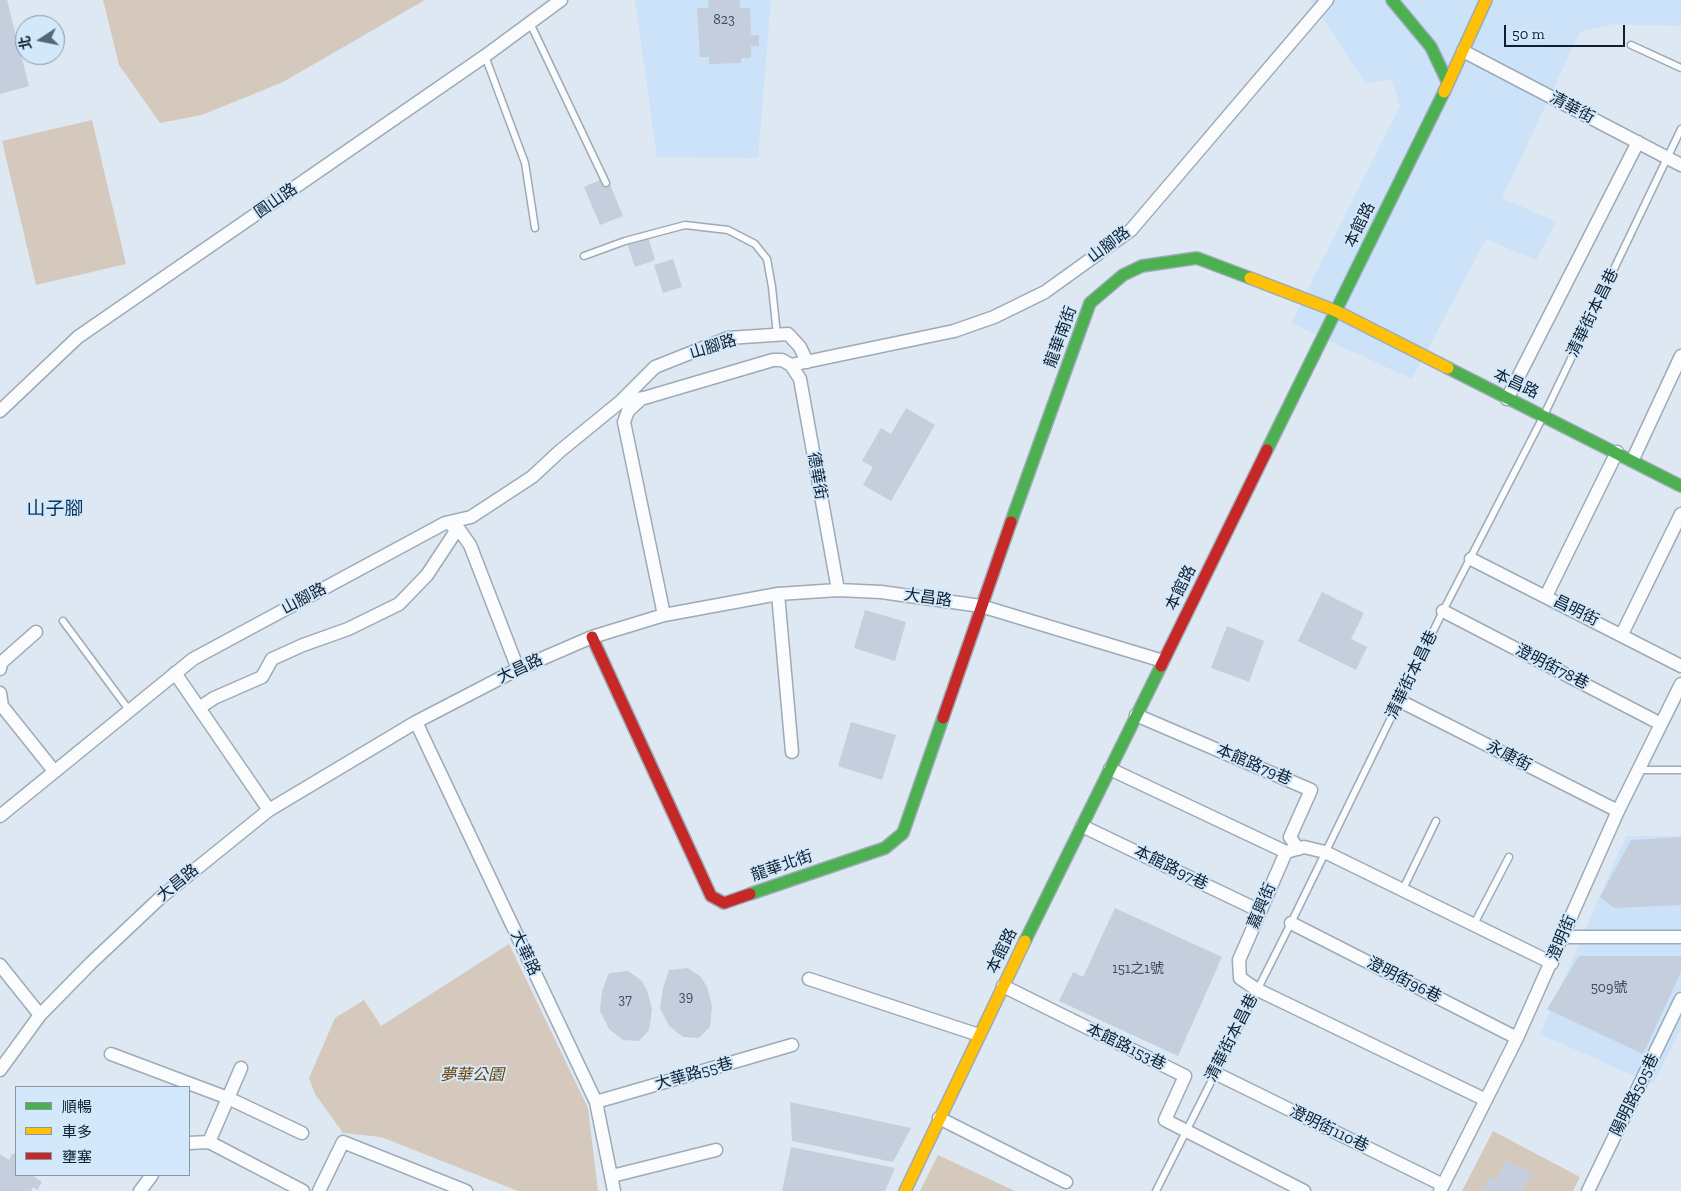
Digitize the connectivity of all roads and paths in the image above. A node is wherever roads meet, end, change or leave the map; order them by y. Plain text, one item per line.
1 (561, 0) edge
2 (1327, 0) edge
3 (1392, 0) edge
4 (1486, 0) edge
5 (530, 23) junction
6 (1631, 45) dead end
7 (1463, 51) junction
8 (485, 56) junction
9 (1681, 68) edge
10 (1448, 83) junction
11 (1681, 129) edge
12 (1638, 142) junction
13 (1667, 158) junction
14 (1681, 165) edge
15 (606, 183) dead end
16 (536, 228) dead end
17 (584, 256) dead end
18 (1336, 311) junction
19 (776, 335) junction
20 (1681, 356) edge
21 (807, 362) junction
22 (791, 365) junction
23 (644, 398) junction
24 (1507, 399) junction
25 (620, 402) junction
26 (0, 411) edge
27 (1544, 415) junction
28 (1617, 452) junction
29 (1633, 459) junction
30 (1681, 486) edge
31 (1681, 514) edge
32 (444, 523) junction
33 (458, 528) junction
34 (1471, 559) junction
35 (838, 590) junction
36 (778, 594) junction
37 (1546, 596) junction
38 (981, 606) junction
39 (1444, 611) junction
40 (664, 615) junction
41 (63, 621) dead end
42 (36, 632) dead end
43 (1622, 634) junction
44 (592, 637) junction
45 (1163, 661) junction
46 (1681, 666) edge
47 (518, 668) junction
48 (0, 669) edge
49 (174, 673) junction
50 (1681, 684) edge
51 (0, 693) edge
52 (1400, 701) junction
53 (1, 707) edge
54 (199, 708) junction
55 (129, 710) junction
56 (1136, 715) junction
57 (416, 722) junction
58 (1661, 724) junction
59 (792, 752) dead end
60 (1110, 769) junction
61 (1638, 770) junction
62 (1681, 770) edge
63 (54, 772) junction
64 (269, 810) junction
65 (1618, 811) junction
66 (0, 816) edge
67 (1436, 821) dead end
68 (1082, 826) junction
69 (1292, 851) junction
70 (1325, 852) junction
71 (1509, 857) dead end
72 (1403, 889) junction
73 (1260, 911) junction
74 (1292, 922) junction
75 (1474, 924) junction
76 (1562, 937) junction
77 (1681, 937) edge
78 (1552, 962) junction
79 (0, 965) edge
80 (809, 979) dead end
81 (1003, 986) junction
82 (1256, 989) junction
83 (1681, 999) edge
84 (40, 1015) junction
85 (979, 1035) junction
86 (1517, 1038) junction
87 (792, 1045) dead end
88 (111, 1054) dead end
89 (241, 1068) dead end
90 (0, 1070) edge
91 (1215, 1072) junction
92 (228, 1098) junction
93 (1486, 1100) junction
94 (596, 1102) junction
95 (940, 1118) junction
96 (1186, 1131) junction
97 (302, 1133) dead end
98 (209, 1142) junction
99 (190, 1143) edge
100 (716, 1150) dead end
101 (151, 1176) edge
102 (612, 1176) junction
103 (1066, 1182) dead end
104 (1442, 1188) edge
105 (140, 1191) edge
106 (303, 1191) edge
107 (319, 1191) edge
108 (466, 1191) edge
109 (614, 1191) edge
110 (905, 1191) edge
111 (1156, 1191) edge
112 (1304, 1191) edge
113 (1588, 1191) edge

1 - 5 street, 圓山路
2 - 21 street, 山腳路
3 - 10 street
4 - 7 street, 本館路
5 - 8 street, 圓山路
5 - 15 lane
6 - 9 lane
7 - 10 street, 本館路
7 - 12 street, 清華街
8 - 16 lane
8 - 26 street, 圓山路
10 - 18 street, 本館路
11 - 13 lane, 清華街本昌巷
12 - 13 street, 清華街
12 - 24 street
13 - 14 street, 清華街
13 - 27 lane, 清華街本昌巷
17 - 19 lane
18 - 24 street, 本昌路
18 - 38 street, 龍華南街
18 - 45 street, 本館路
19 - 21 street, 山腳路
19 - 25 street, 山腳路
20 - 29 street
21 - 22 street, 山腳路
22 - 23 street, 山腳路
22 - 35 street, 德華街
23 - 25 street, 山腳路
23 - 40 street
24 - 27 street, 本昌路
25 - 32 street, 山腳路
27 - 28 street, 本昌路
27 - 34 lane, 清華街本昌巷
28 - 29 street, 本昌路
28 - 37 street
29 - 30 street, 本昌路
31 - 43 street
32 - 33 street
32 - 49 street, 山腳路
33 - 47 street
33 - 54 street
34 - 37 street, 昌明街
34 - 39 lane, 清華街本昌巷
35 - 36 street, 大昌路
35 - 38 street, 大昌路
36 - 40 street, 大昌路
36 - 59 street
37 - 43 street, 昌明街
38 - 44 street, 龍華北街
38 - 45 street, 大昌路
39 - 52 lane, 清華街本昌巷
39 - 58 street, 澄明街78巷
40 - 44 street, 大昌路
41 - 55 lane
42 - 48 street
43 - 46 street, 昌明街
44 - 47 street, 大昌路
45 - 56 street, 本館路
47 - 57 street, 大昌路
49 - 54 street
49 - 55 street, 山腳路
50 - 58 street, 澄明街
51 - 53 street
52 - 65 street, 永康街
52 - 70 lane, 清華街本昌巷
53 - 63 street
54 - 64 street
55 - 63 street, 山腳路
56 - 60 street, 本館路
56 - 69 street, 本館路79巷
57 - 64 street, 大昌路
57 - 94 street, 大華路
58 - 61 street, 澄明街
60 - 68 street, 本館路
60 - 69 street
61 - 62 lane
61 - 65 street, 澄明街
63 - 66 street, 山腳路
64 - 84 street, 大昌路
65 - 76 street, 澄明街
67 - 72 lane
68 - 73 street, 本館路97巷
68 - 81 street, 本館路
69 - 70 street
69 - 73 street, 嘉興街
70 - 72 street
70 - 74 lane, 清華街本昌巷
71 - 75 lane
72 - 75 street
73 - 82 street, 嘉興街
74 - 82 lane, 清華街本昌巷
74 - 86 street, 澄明街96巷
75 - 78 street
76 - 77 street
76 - 78 street, 澄明街
78 - 86 street, 澄明街
79 - 84 street
80 - 85 street
81 - 85 street, 本館路
81 - 96 street, 本館路153巷
82 - 91 lane, 清華街本昌巷
82 - 93 street, 嘉興街
83 - 113 street, 陽明路505巷
84 - 90 street, 大昌路
85 - 95 street, 本館路
86 - 93 street, 澄明街
87 - 94 street, 大華路55巷
88 - 92 street
89 - 92 street
91 - 96 lane, 清華街本昌巷
91 - 104 street, 澄明街110巷
92 - 97 street
92 - 98 street
93 - 104 street, 澄明街
94 - 102 street, 大華路
95 - 103 street
95 - 110 street, 本館路
96 - 111 lane, 清華街本昌巷
96 - 112 street
98 - 99 street
98 - 106 street
100 - 102 street
101 - 105 street
102 - 109 street, 大華路
107 - 108 street

